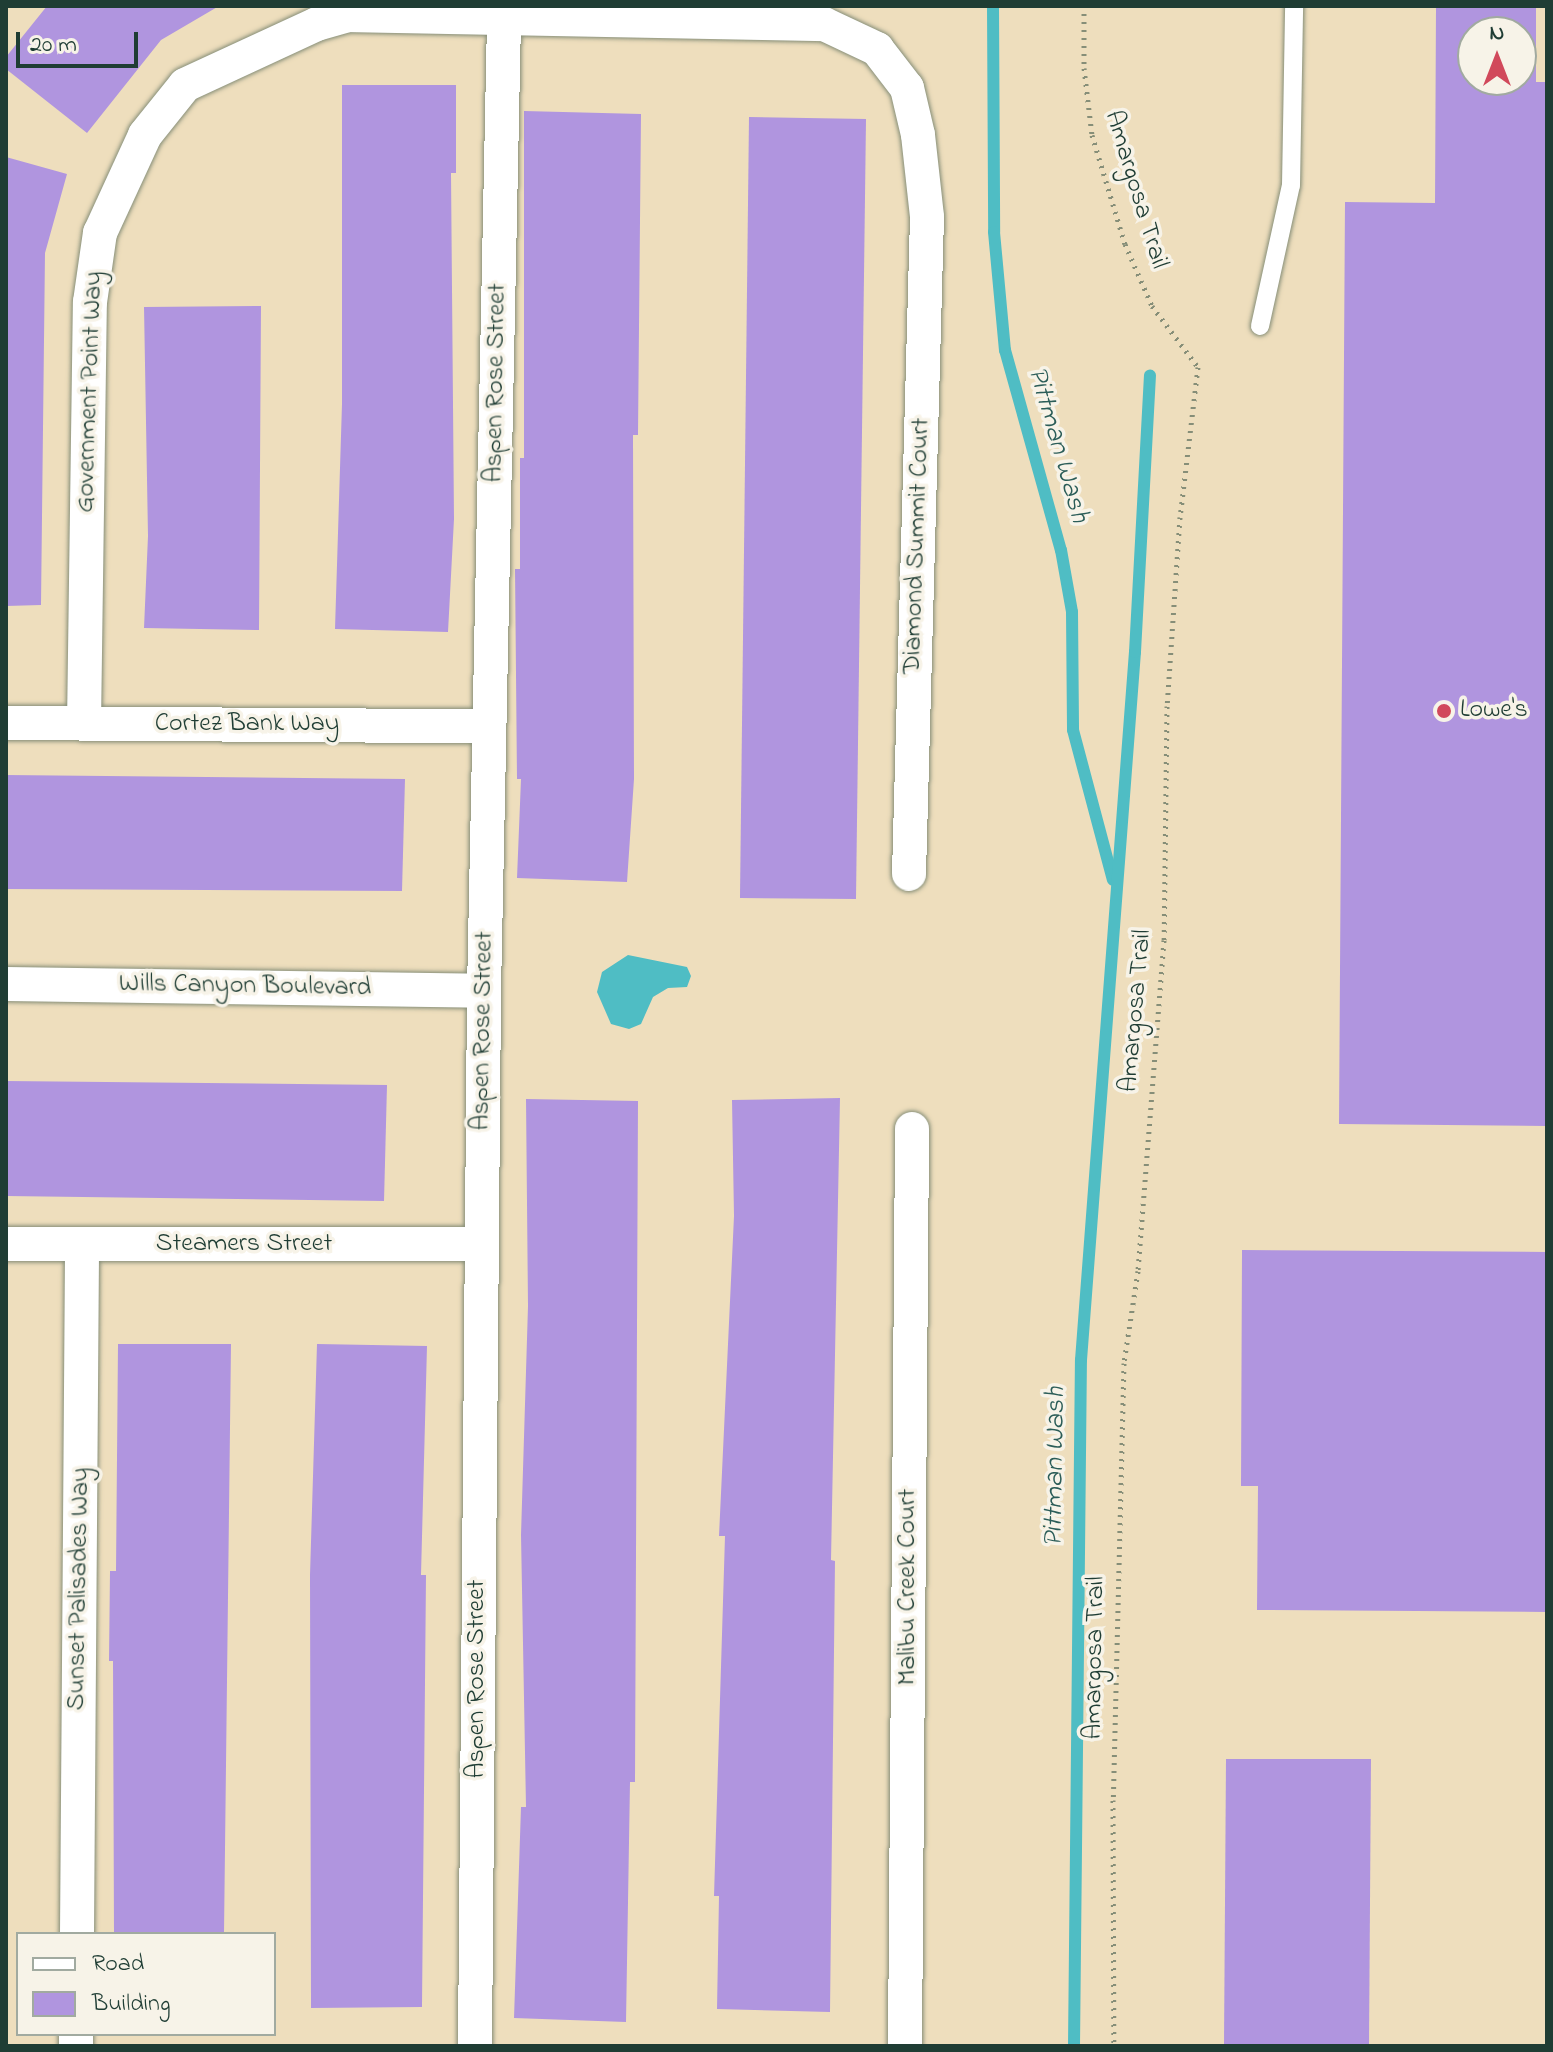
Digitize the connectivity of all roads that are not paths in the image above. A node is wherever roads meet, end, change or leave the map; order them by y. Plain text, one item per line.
1 (1294, 6) edge
2 (504, 16) junction
3 (185, 85) joint
4 (1260, 326) dead end
5 (6, 723) edge
6 (84, 724) junction
7 (488, 726) junction
8 (909, 874) dead end
9 (6, 984) edge
10 (484, 991) junction
11 (912, 1129) dead end
12 (6, 1244) edge
13 (482, 1244) junction
14 (82, 1245) junction
15 (77, 1932) edge
16 (475, 2046) edge
17 (905, 2046) edge

1 - 4 lane
2 - 3 street, Diamond Summit Court
2 - 7 street, Aspen Rose Street
2 - 8 street, Diamond Summit Court
3 - 6 street, Government Point Way
5 - 6 street, Cortez Bank Way
6 - 7 street, Cortez Bank Way
7 - 10 street, Aspen Rose Street
9 - 10 street, Wills Canyon Boulevard
10 - 13 street, Aspen Rose Street
11 - 17 street, Malibu Creek Court
12 - 14 street, Steamers Street
13 - 14 street, Steamers Street
13 - 16 street, Aspen Rose Street
14 - 15 street, Sunset Palisades Way

